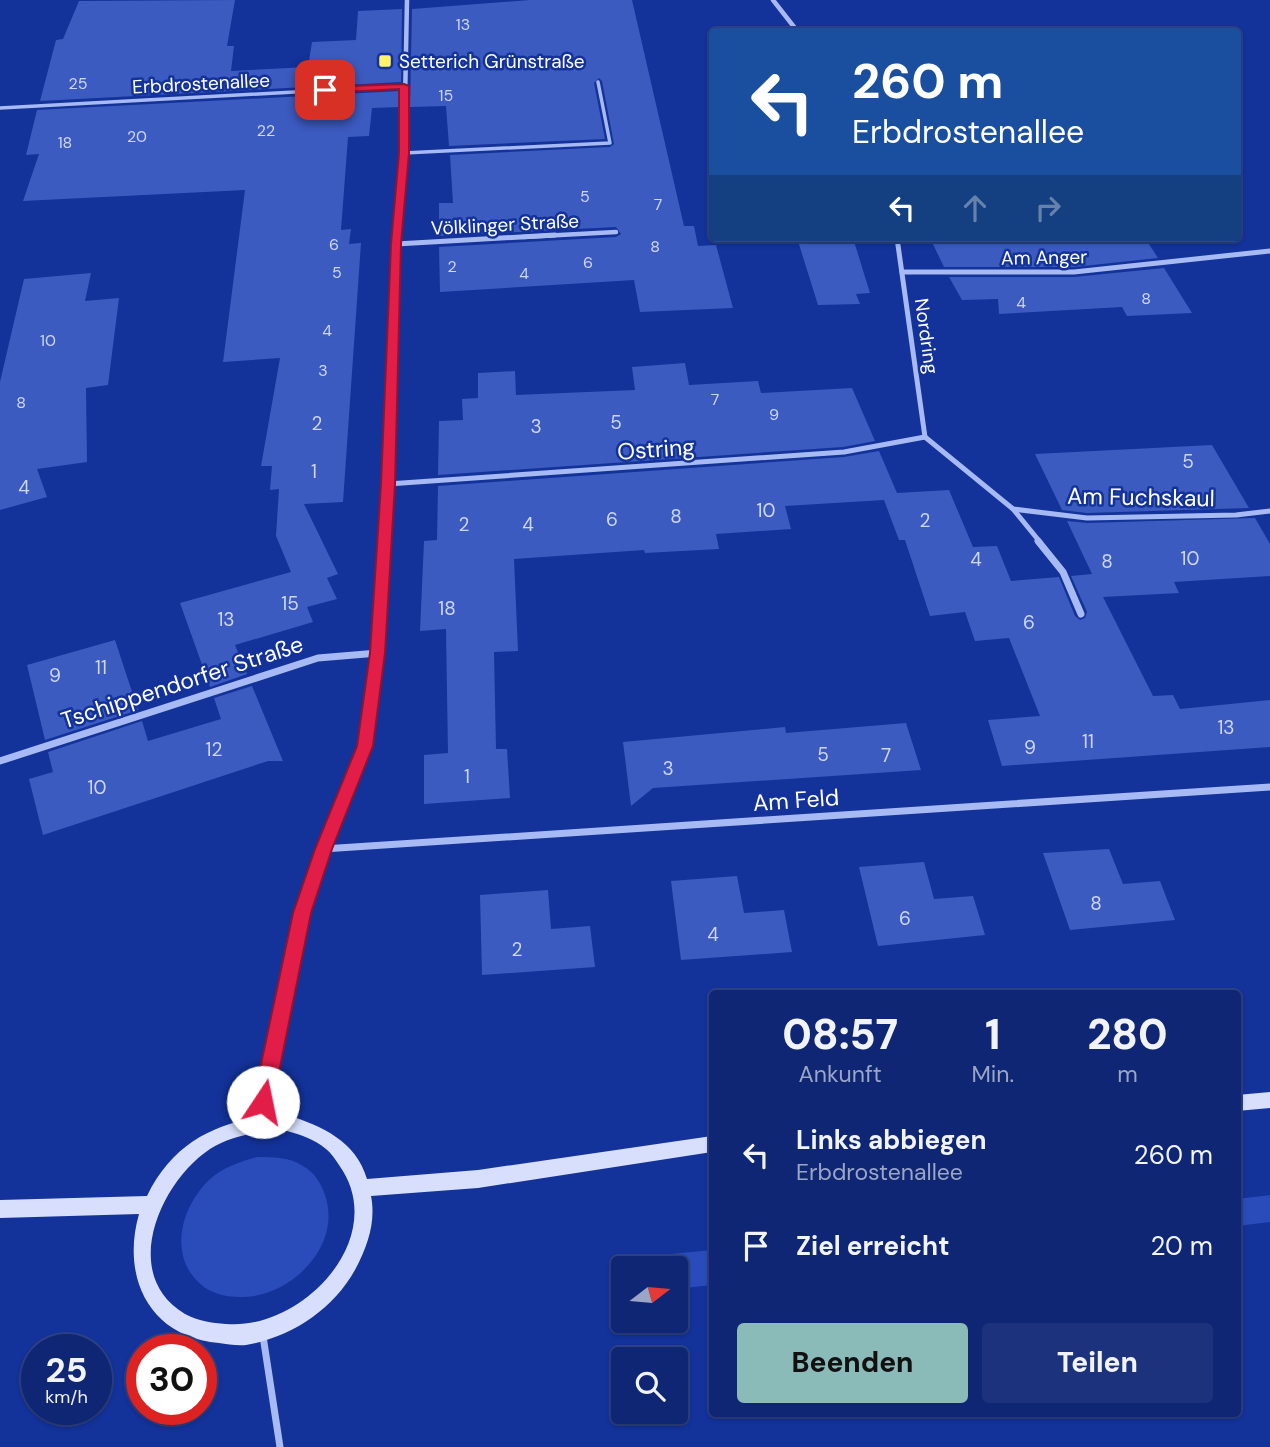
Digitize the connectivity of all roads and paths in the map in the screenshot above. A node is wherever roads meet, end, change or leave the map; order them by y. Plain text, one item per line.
1 (407, 0) edge
2 (773, 0) edge
3 (795, 28) edge
4 (598, 82) dead end
5 (404, 86) junction
6 (0, 108) edge
7 (404, 153) junction
8 (616, 232) dead end
9 (898, 242) edge
10 (396, 244) junction
11 (1270, 251) edge
12 (902, 272) junction
13 (925, 438) junction
14 (388, 484) junction
15 (1013, 509) junction
16 (1270, 511) edge
17 (1081, 614) dead end
18 (378, 653) junction
19 (0, 761) edge
20 (1270, 788) edge
21 (323, 849) junction
22 (1270, 1100) edge
23 (1241, 1102) edge
24 (258, 1124) junction
25 (709, 1144) edge
26 (361, 1188) junction
27 (150, 1205) junction
28 (0, 1209) edge
29 (262, 1333) junction
30 (280, 1447) edge

1 - 5 street
2 - 3 street
4 - 7 lane
5 - 6 lane, Erbdrostenallee
5 - 7 street
7 - 10 street
8 - 10 street, Völklinger Straße
9 - 12 street, Nordring
10 - 14 street
11 - 12 street, Am Anger
12 - 13 street, Nordring
13 - 14 street, Ostring
13 - 15 street
14 - 18 street
15 - 16 street, Am Fuchskaul
15 - 17 street
18 - 19 street, Tschippendorfer Straße
18 - 21 street
20 - 21 street, Am Feld
21 - 24 street
22 - 23 main road
24 - 26 main road
24 - 27 main road
25 - 26 main road
26 - 29 main road
27 - 28 main road
27 - 29 main road
29 - 30 lane

